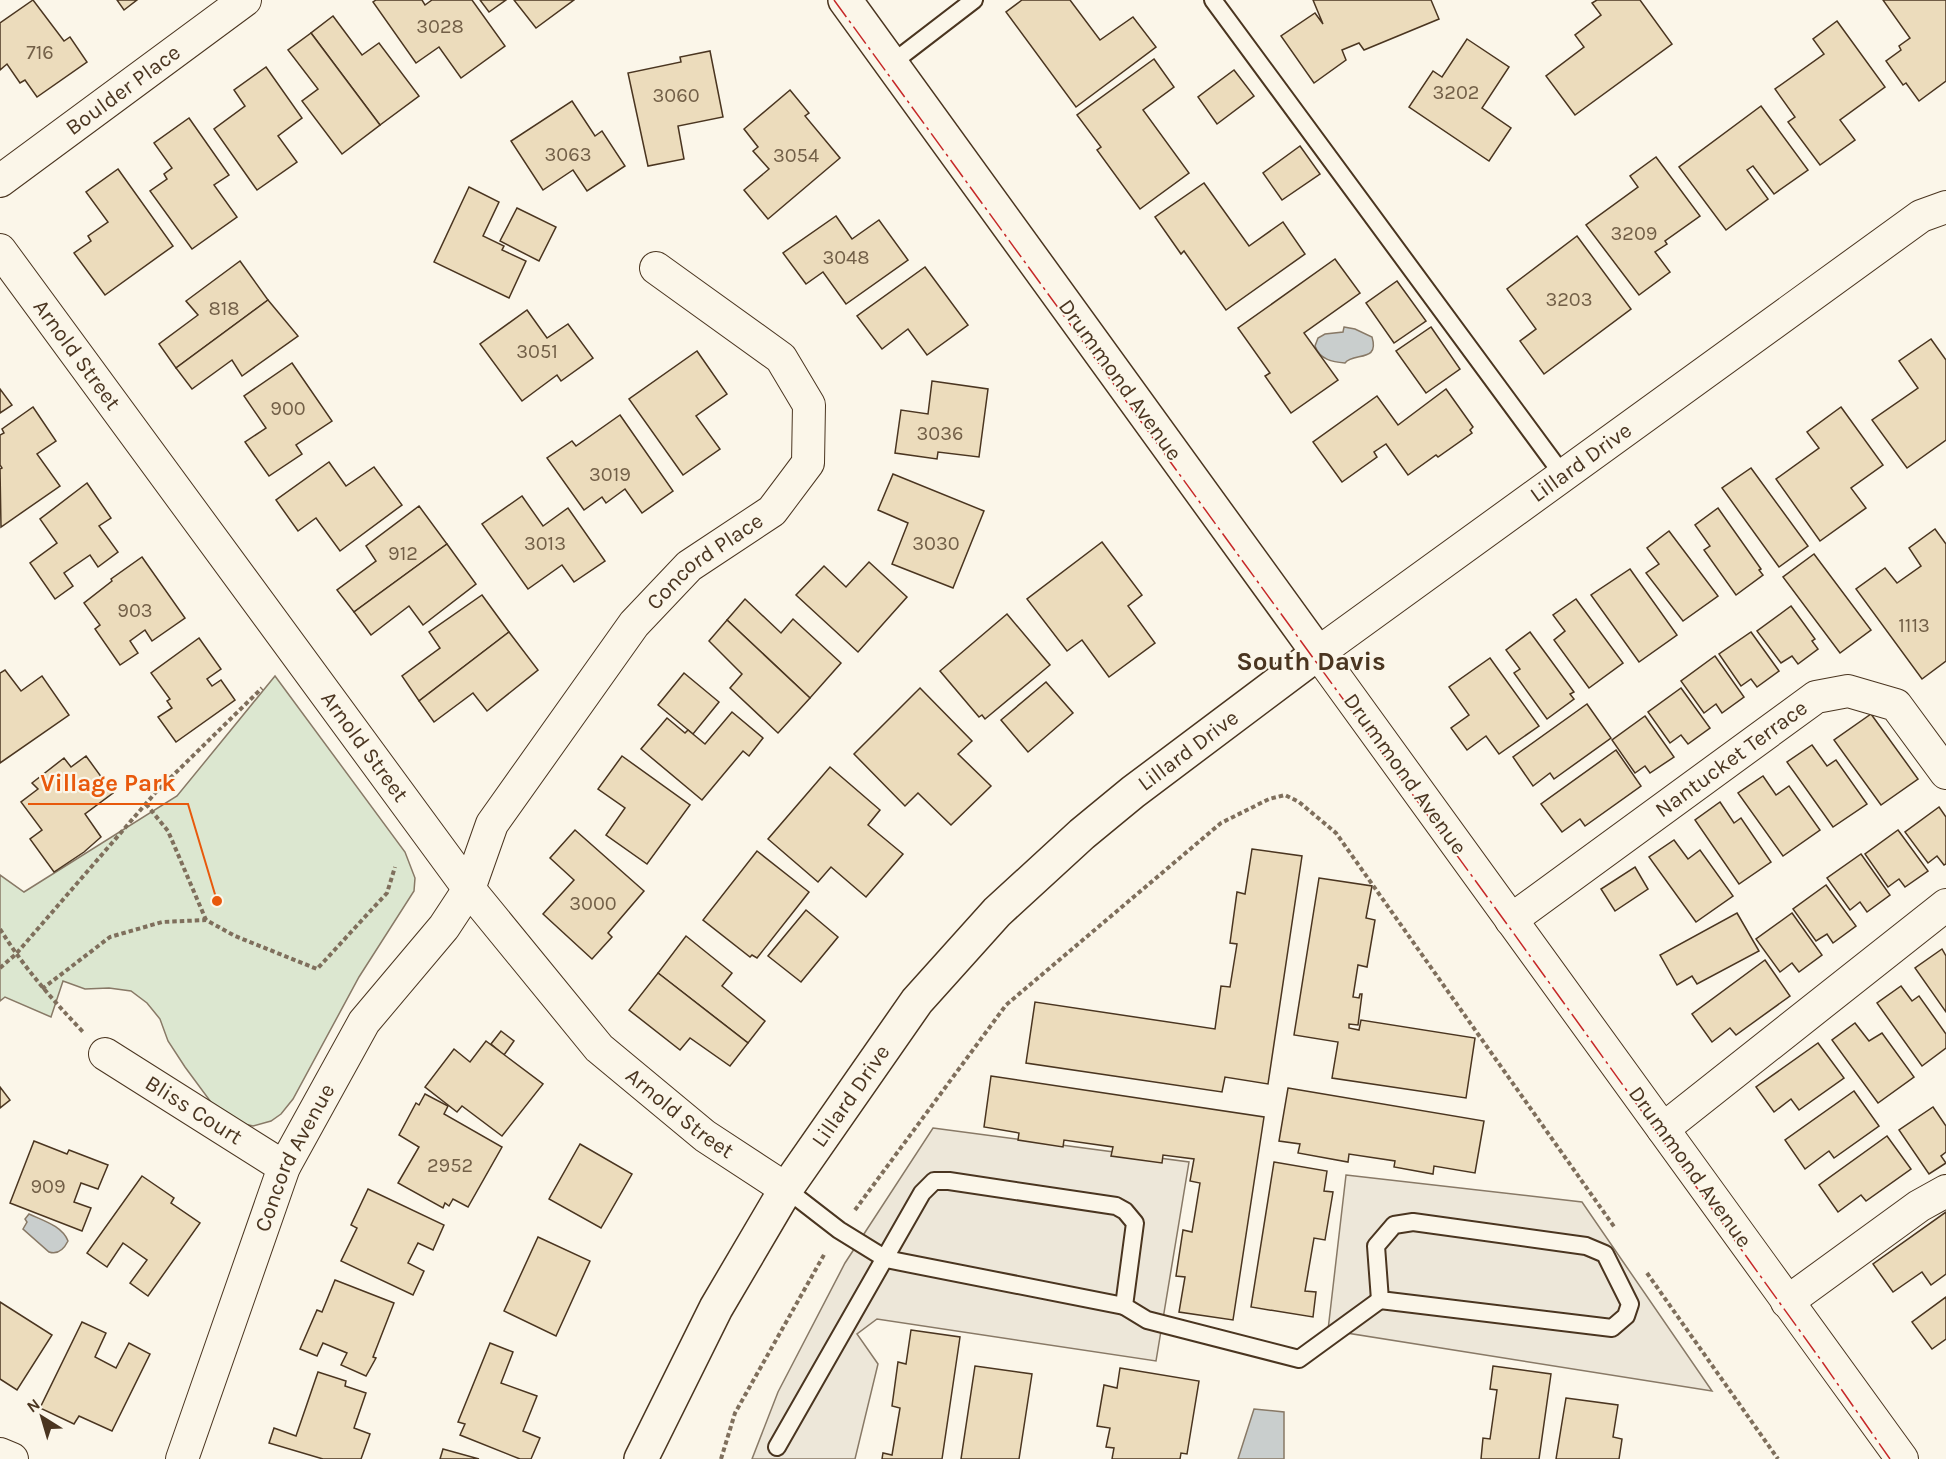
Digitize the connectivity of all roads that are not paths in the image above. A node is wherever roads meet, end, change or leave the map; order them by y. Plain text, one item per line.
1 (245, 0) edge
2 (845, 0) edge
3 (974, 0) edge
4 (1213, 0) edge
5 (892, 63) junction
6 (0, 181) edge
7 (1946, 184) edge
8 (1934, 212) edge
9 (0, 250) edge
10 (656, 268) dead end
11 (1563, 476) junction
12 (1318, 653) junction
13 (1946, 773) edge
14 (469, 889) junction
15 (1946, 905) edge
16 (1511, 920) junction
17 (105, 1054) road end
18 (1663, 1129) junction
19 (284, 1167) junction
20 (786, 1189) junction
21 (1946, 1191) edge
22 (886, 1259) junction
23 (1380, 1300) junction
24 (1787, 1302) junction
25 (1124, 1306) junction
26 (777, 1448) dead end
27 (0, 1454) edge
28 (12, 1459) edge
29 (182, 1459) edge
30 (641, 1459) edge
31 (1902, 1459) edge

1 - 6 street, Boulder Place
2 - 5 street, Drummond Avenue
3 - 5 lane
4 - 11 lane
5 - 12 street, Drummond Avenue
7 - 8 street, Lillard Drive
8 - 11 street, Lillard Drive
9 - 14 street, Arnold Street
10 - 14 street, Concord Place
11 - 12 street, Lillard Drive
12 - 16 street, Drummond Avenue
12 - 20 street, Lillard Drive
13 - 16 street, Nantucket Terrace
14 - 19 street, Concord Avenue
14 - 20 street, Arnold Street
15 - 18 street
16 - 18 street, Drummond Avenue
17 - 19 street, Bliss Court
18 - 24 street, Drummond Avenue
19 - 29 street, Concord Avenue
20 - 22 lane
20 - 30 street, Lillard Drive
21 - 24 street
22 - 25 lane
22 - 25 lane
22 - 26 lane
23 - 23 lane
23 - 25 lane
24 - 31 street, Drummond Avenue
27 - 28 street

